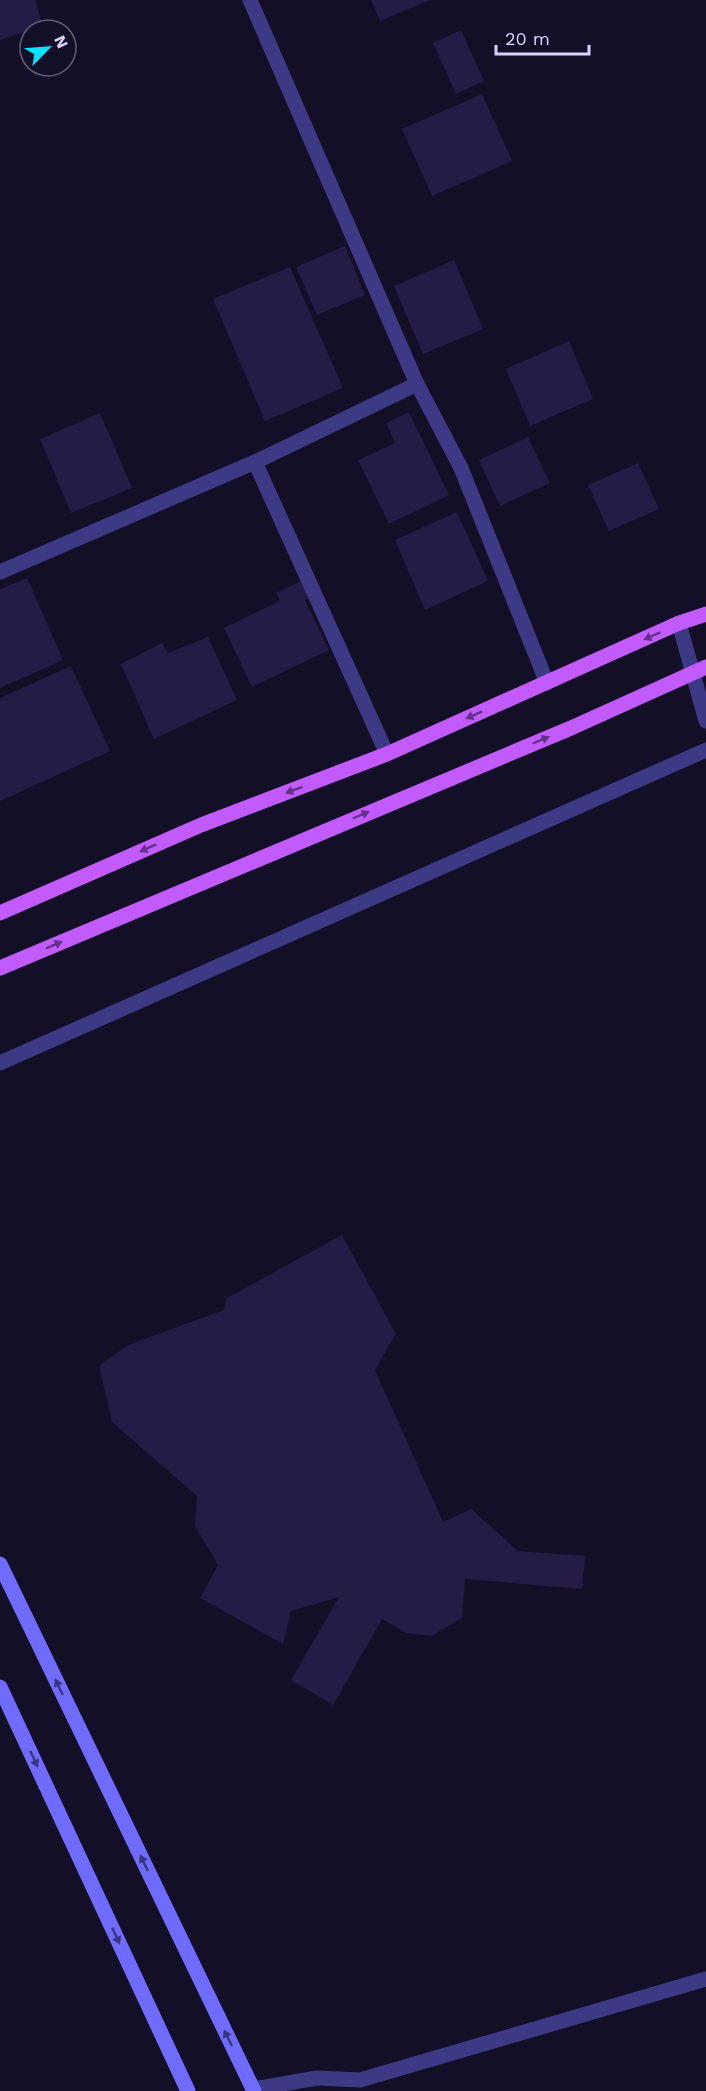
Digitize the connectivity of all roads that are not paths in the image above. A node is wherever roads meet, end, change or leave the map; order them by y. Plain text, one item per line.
1 (250, 0) edge
2 (417, 384) junction
3 (255, 462) junction
4 (0, 572) edge
5 (706, 614) edge
6 (679, 623) junction
7 (700, 669) edge
8 (547, 683) junction
9 (706, 721) edge
10 (706, 750) edge
11 (387, 754) junction
12 (0, 913) edge
13 (0, 968) edge
14 (0, 1063) edge
15 (0, 1564) edge
16 (0, 1687) edge
17 (706, 1980) edge
18 (355, 2086) edge
19 (186, 2089) edge
20 (254, 2090) edge

1 - 2 street
2 - 3 street
2 - 8 street
3 - 4 street
3 - 11 street
5 - 6 main road
6 - 7 street
6 -> 8 main road
7 - 9 street
13 -> 7 main road
8 -> 11 main road
10 - 14 street
11 -> 12 main road
20 -> 15 main road
16 -> 19 main road
17 - 18 street
18 - 20 street

